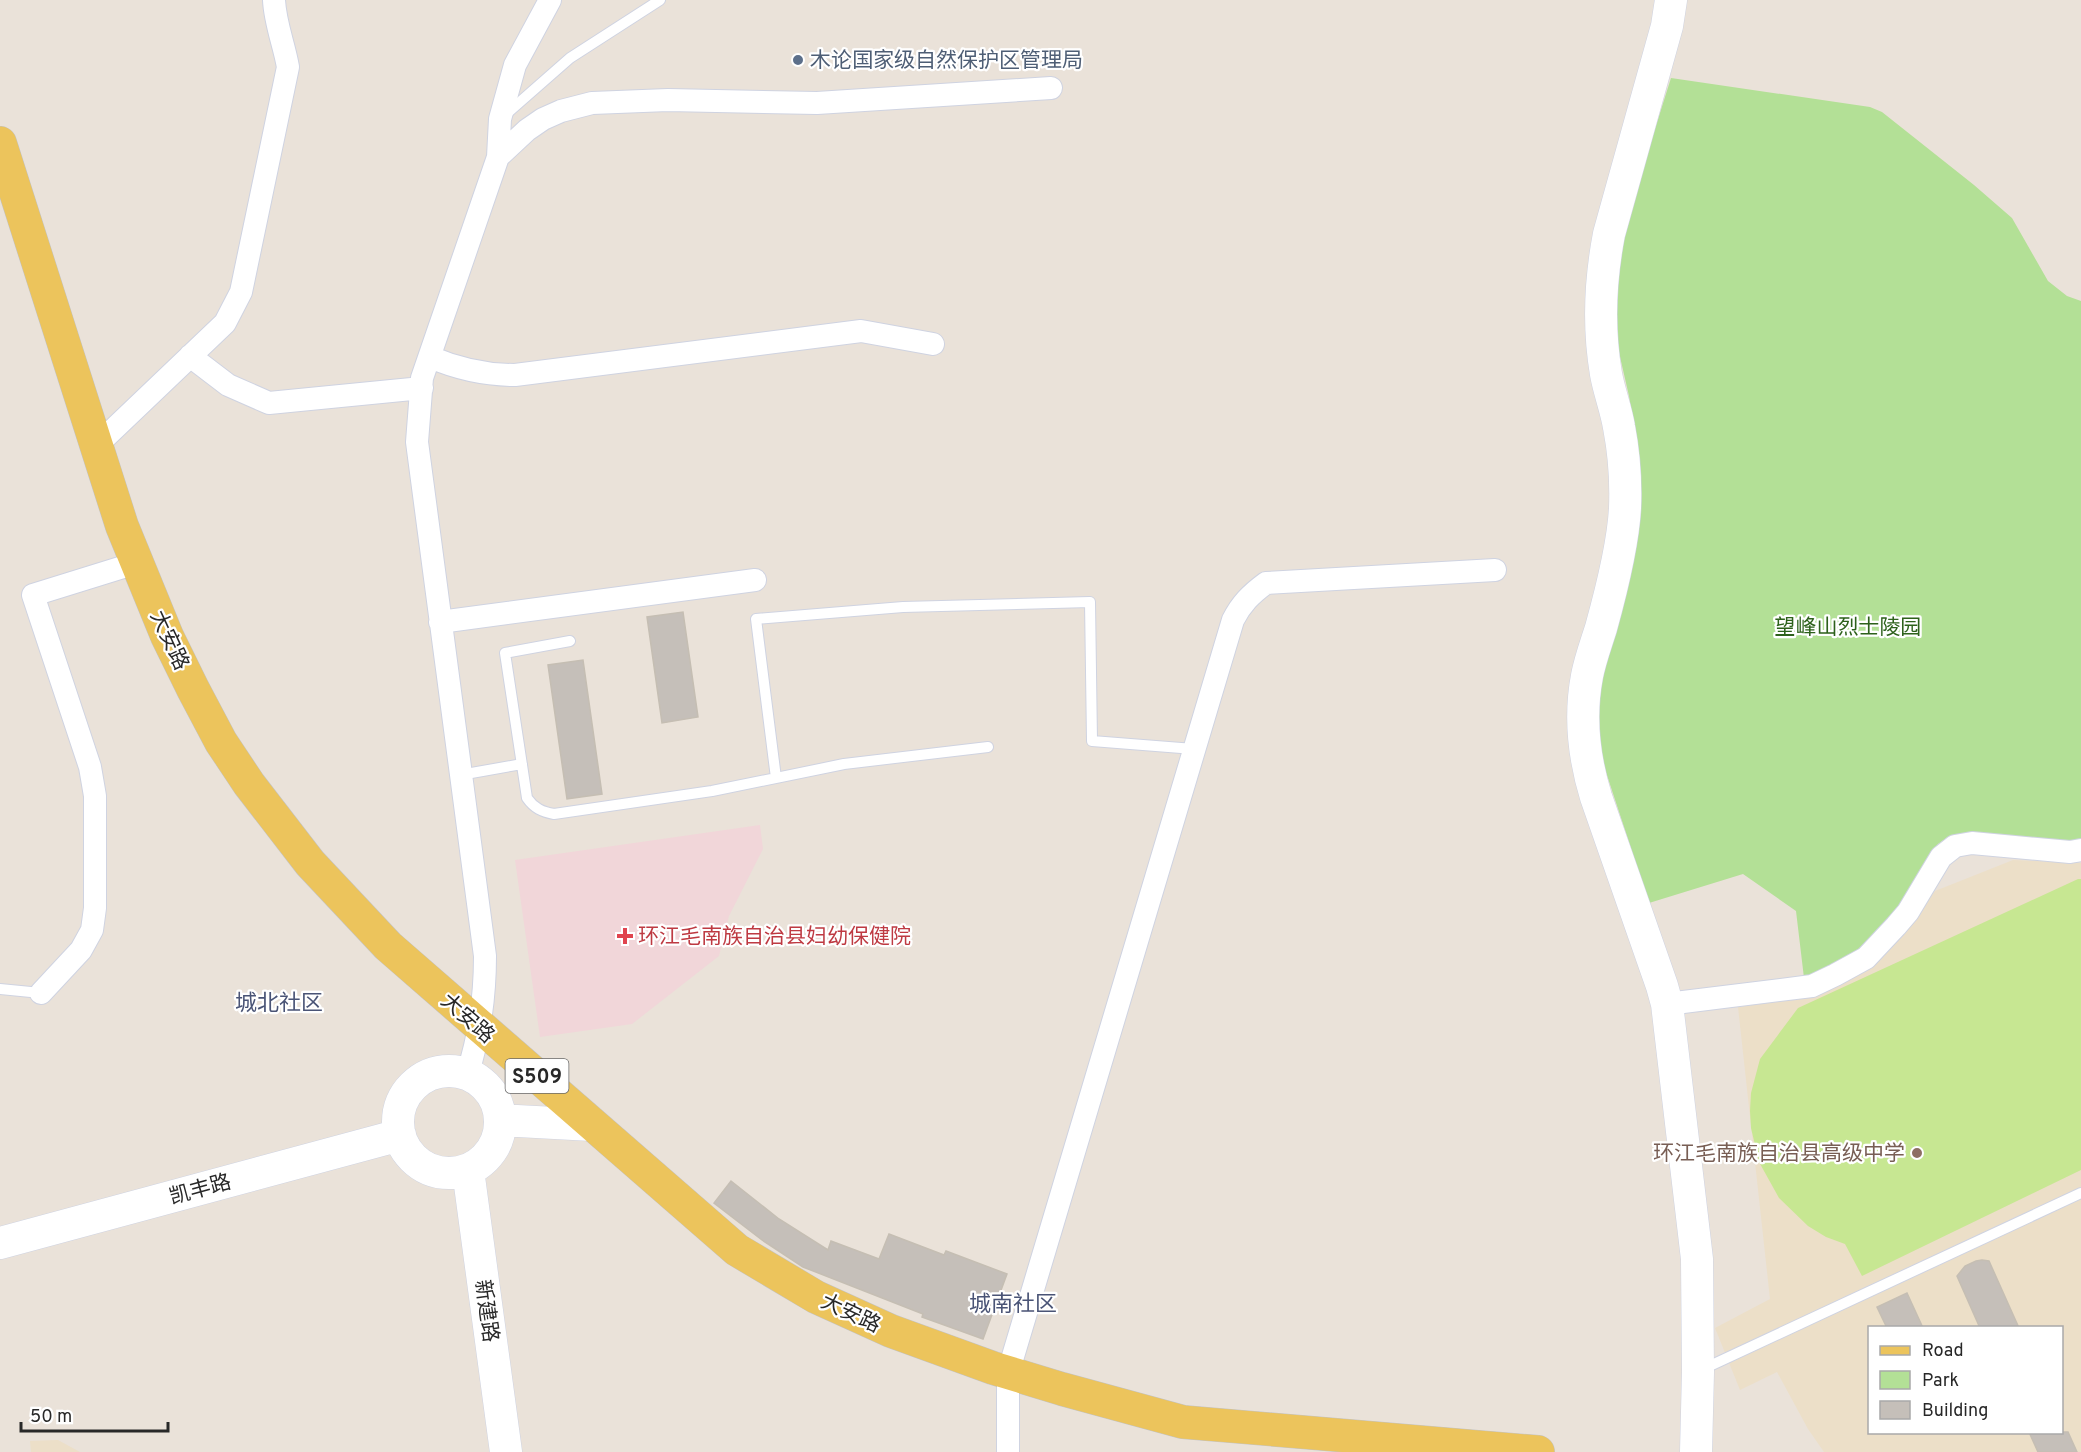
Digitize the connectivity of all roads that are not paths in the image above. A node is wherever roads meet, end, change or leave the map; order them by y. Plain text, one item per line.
1 (274, 0) edge
2 (550, 0) edge
3 (660, 0) edge
4 (1671, 0) edge
5 (1050, 88) dead end
6 (500, 119) junction
7 (0, 143) edge
8 (498, 157) junction
9 (933, 344) dead end
10 (190, 356) junction
11 (430, 357) junction
12 (422, 388) junction
13 (96, 446) junction
14 (136, 563) junction
15 (1495, 570) dead end
16 (755, 580) dead end
17 (440, 622) junction
18 (570, 641) dead end
19 (988, 747) dead end
20 (1194, 748) junction
21 (522, 764) junction
22 (460, 775) junction
23 (776, 778) junction
24 (2081, 850) edge
25 (0, 989) edge
26 (41, 993) joint
27 (1667, 1004) junction
28 (480, 1027) junction
29 (467, 1075) junction
30 (500, 1120) junction
31 (592, 1125) junction
32 (400, 1135) junction
33 (468, 1170) junction
34 (2081, 1193) edge
35 (0, 1243) edge
36 (1698, 1371) junction
37 (1008, 1373) junction
38 (506, 1452) edge
39 (1008, 1452) edge
40 (1538, 1452) edge
41 (1696, 1452) edge

1 - 10 street
2 - 6 street
3 - 6 lane
4 - 27 street
5 - 8 street
6 - 8 street
7 - 13 main road, 大安路 / S509
8 - 11 street
9 - 11 street
10 - 12 street
10 - 13 street
11 - 12 street
12 - 17 street
13 - 14 main road, 大安路 / S509
14 - 26 street
14 - 28 main road, 大安路 / S509
15 - 20 street
16 - 17 street
17 - 22 street
18 - 21 lane
19 - 23 lane
20 - 23 lane
20 - 37 street
21 - 22 lane
21 - 23 lane
22 - 28 street
24 - 27 street
25 - 26 lane
27 - 36 street
28 - 29 street
28 - 31 main road, 大安路 / S509
29 - 30 street
29 - 32 street
30 - 31 street
30 - 33 street
31 - 37 main road, 大安路 / S509
32 - 33 street
32 - 35 street, 凯丰路
33 - 38 street, 新建路
34 - 36 lane
36 - 41 street
37 - 39 street
37 - 40 main road, 大安路 / S509

